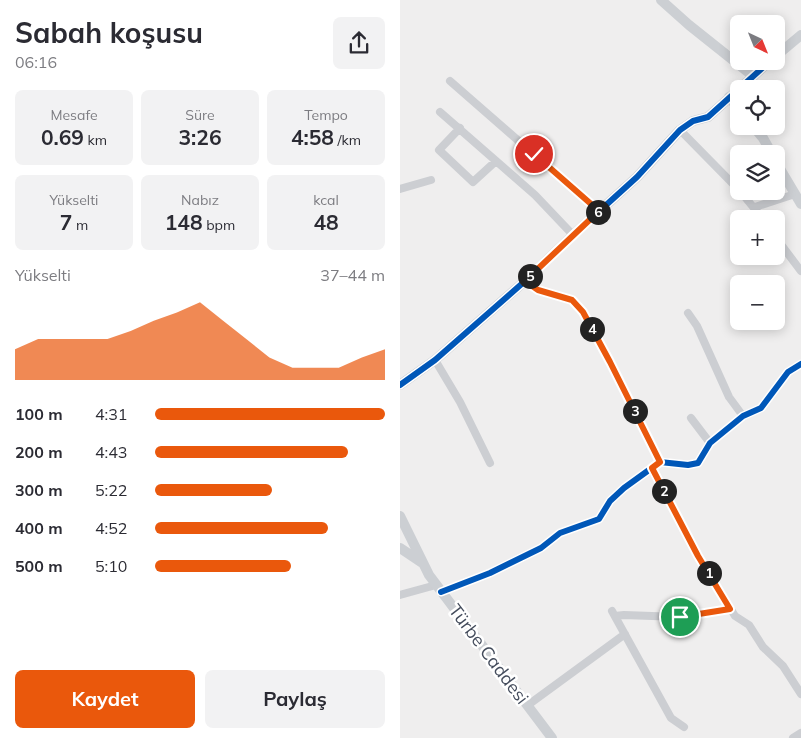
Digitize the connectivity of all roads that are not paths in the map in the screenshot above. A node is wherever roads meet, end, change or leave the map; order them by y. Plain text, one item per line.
1 (661, 0) edge
2 (801, 35) edge
3 (785, 48) edge
4 (760, 70) edge
5 (753, 76) junction
6 (450, 81) dead end
7 (729, 97) joint
8 (440, 112) dead end
9 (460, 128) junction
10 (680, 130) junction
11 (496, 161) junction
12 (785, 177) edge
13 (431, 180) dead end
14 (730, 182) edge
15 (400, 189) edge
16 (795, 194) junction
17 (747, 200) edge
18 (801, 204) edge
19 (755, 208) joint
20 (599, 211) junction
21 (573, 235) junction
22 (785, 250) edge
23 (801, 271) edge
24 (525, 281) junction
25 (688, 313) dead end
26 (435, 360) junction
27 (801, 364) edge
28 (400, 384) edge
29 (743, 416) junction
30 (691, 418) dead end
31 (710, 443) junction
32 (660, 462) junction
33 (490, 463) dead end
34 (652, 468) junction
35 (400, 516) edge
36 (400, 548) edge
37 (422, 562) junction
38 (439, 588) junction
39 (400, 595) edge
40 (730, 609) junction
41 (625, 634) junction
42 (801, 694) edge
43 (528, 705) junction
44 (684, 728) dead end
45 (801, 733) edge
46 (552, 738) edge
47 (793, 738) edge

1 - 5 street
2 - 3 street
4 - 5 street
5 - 7 street
6 - 20 street
7 - 10 street
8 - 9 street
9 - 11 street
9 - 11 street
10 - 14 street
10 - 20 street
11 - 21 street
12 - 16 street
13 - 15 street
16 - 18 street
16 - 19 street
17 - 19 street
20 - 21 street
21 - 24 street
22 - 23 street
24 - 26 street
24 - 32 street
25 - 29 street
26 - 28 street
26 - 33 street
27 - 29 street
29 - 31 street
30 - 31 street
31 - 32 street
32 - 34 street
34 - 38 street
34 - 40 street
35 - 37 street, Türbe Caddesi
36 - 37 street
37 - 38 street, Türbe Caddesi
38 - 39 street
38 - 43 street, Türbe Caddesi
40 - 41 street
40 - 42 street
41 - 43 street
41 - 44 street
43 - 46 street, Türbe Caddesi
45 - 47 street

